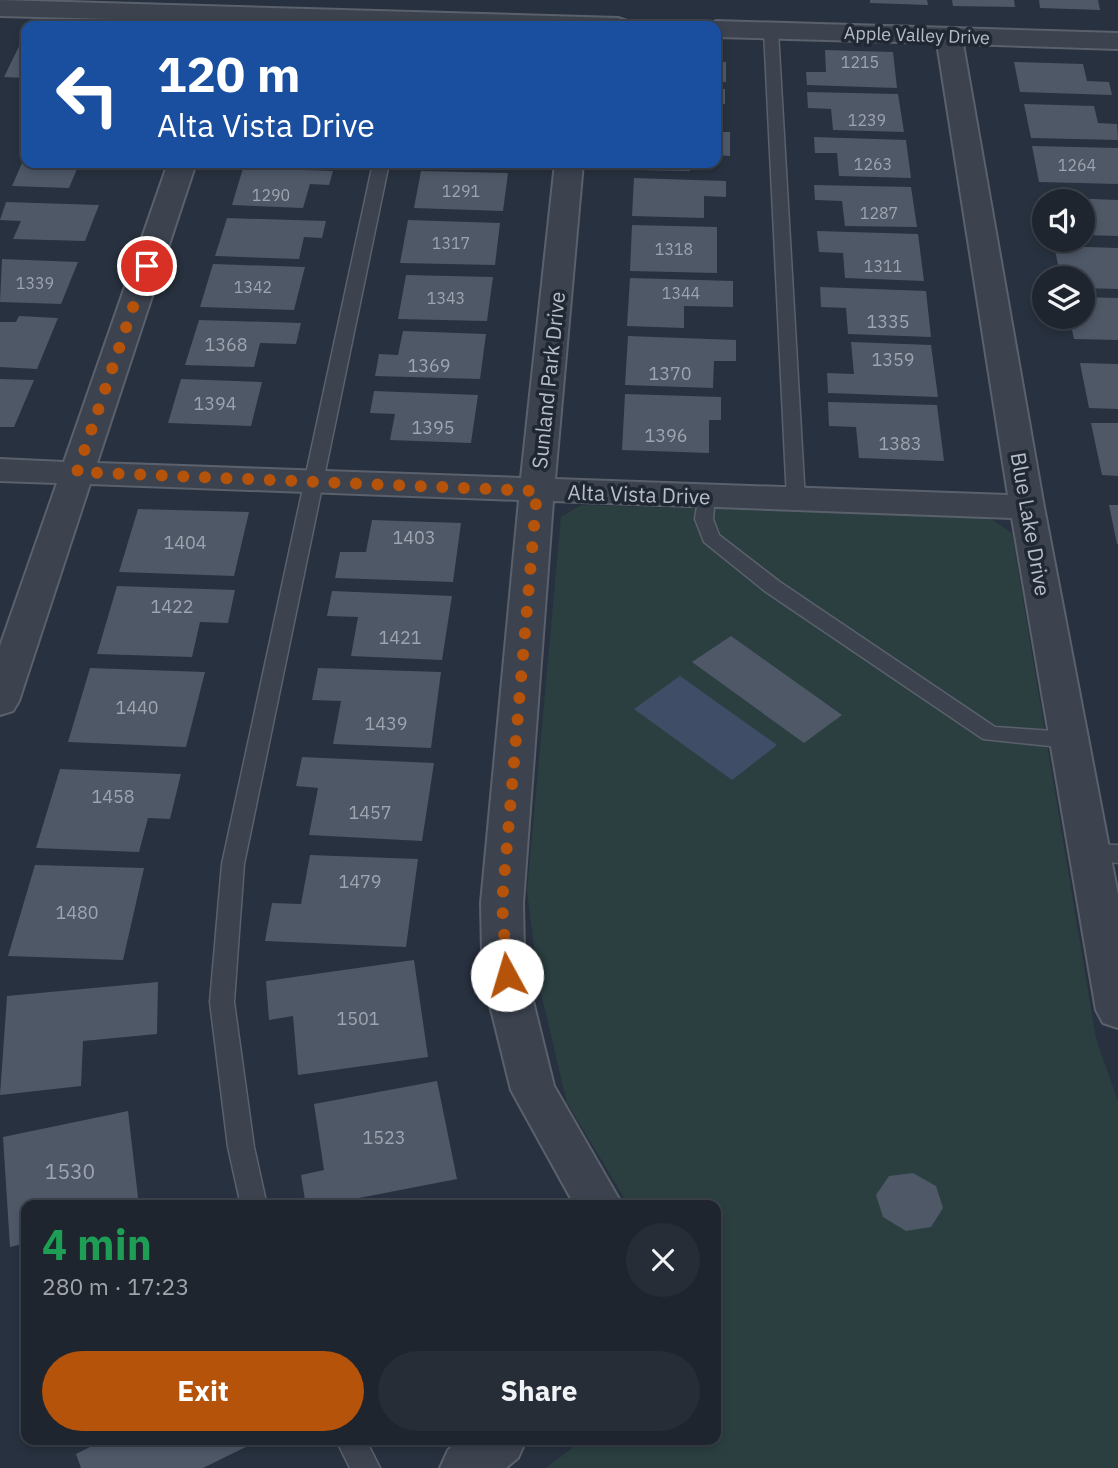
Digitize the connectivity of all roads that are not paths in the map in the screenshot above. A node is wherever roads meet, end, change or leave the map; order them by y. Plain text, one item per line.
1 (0, 8) edge
2 (583, 17) edge
3 (230, 20) edge
4 (290, 21) edge
5 (468, 21) edge
6 (721, 29) edge
7 (771, 31) junction
8 (949, 36) junction
9 (1118, 41) edge
10 (180, 168) edge
11 (380, 168) edge
12 (569, 168) edge
13 (0, 470) edge
14 (77, 472) junction
15 (315, 482) junction
16 (537, 491) junction
17 (706, 496) junction
18 (796, 500) junction
19 (1027, 507) junction
20 (0, 701) edge
21 (1069, 740) junction
22 (1104, 853) edge
23 (1118, 1010) edge
24 (253, 1200) edge
25 (597, 1200) edge
26 (353, 1445) edge
27 (494, 1445) edge
28 (366, 1468) edge
29 (466, 1468) edge

1 - 3 street
2 - 5 street
3 - 4 street
6 - 7 street, Apple Valley Drive
7 - 8 street, Apple Valley Drive
7 - 18 lane
8 - 9 street, Apple Valley Drive
8 - 19 street, Blue Lake Drive
10 - 14 street
11 - 15 lane
12 - 16 street, Sunland Park Drive
13 - 14 street, Alta Vista Drive
14 - 15 street, Alta Vista Drive
14 - 20 street
15 - 16 street, Alta Vista Drive
15 - 24 lane
16 - 17 street, Alta Vista Drive
16 - 25 street, Sunland Park Drive
17 - 18 street, Alta Vista Drive
17 - 21 lane
18 - 19 street, Alta Vista Drive
19 - 21 street, Blue Lake Drive
21 - 22 street, Blue Lake Drive
22 - 23 street, Blue Lake Drive
26 - 28 lane
27 - 29 street

